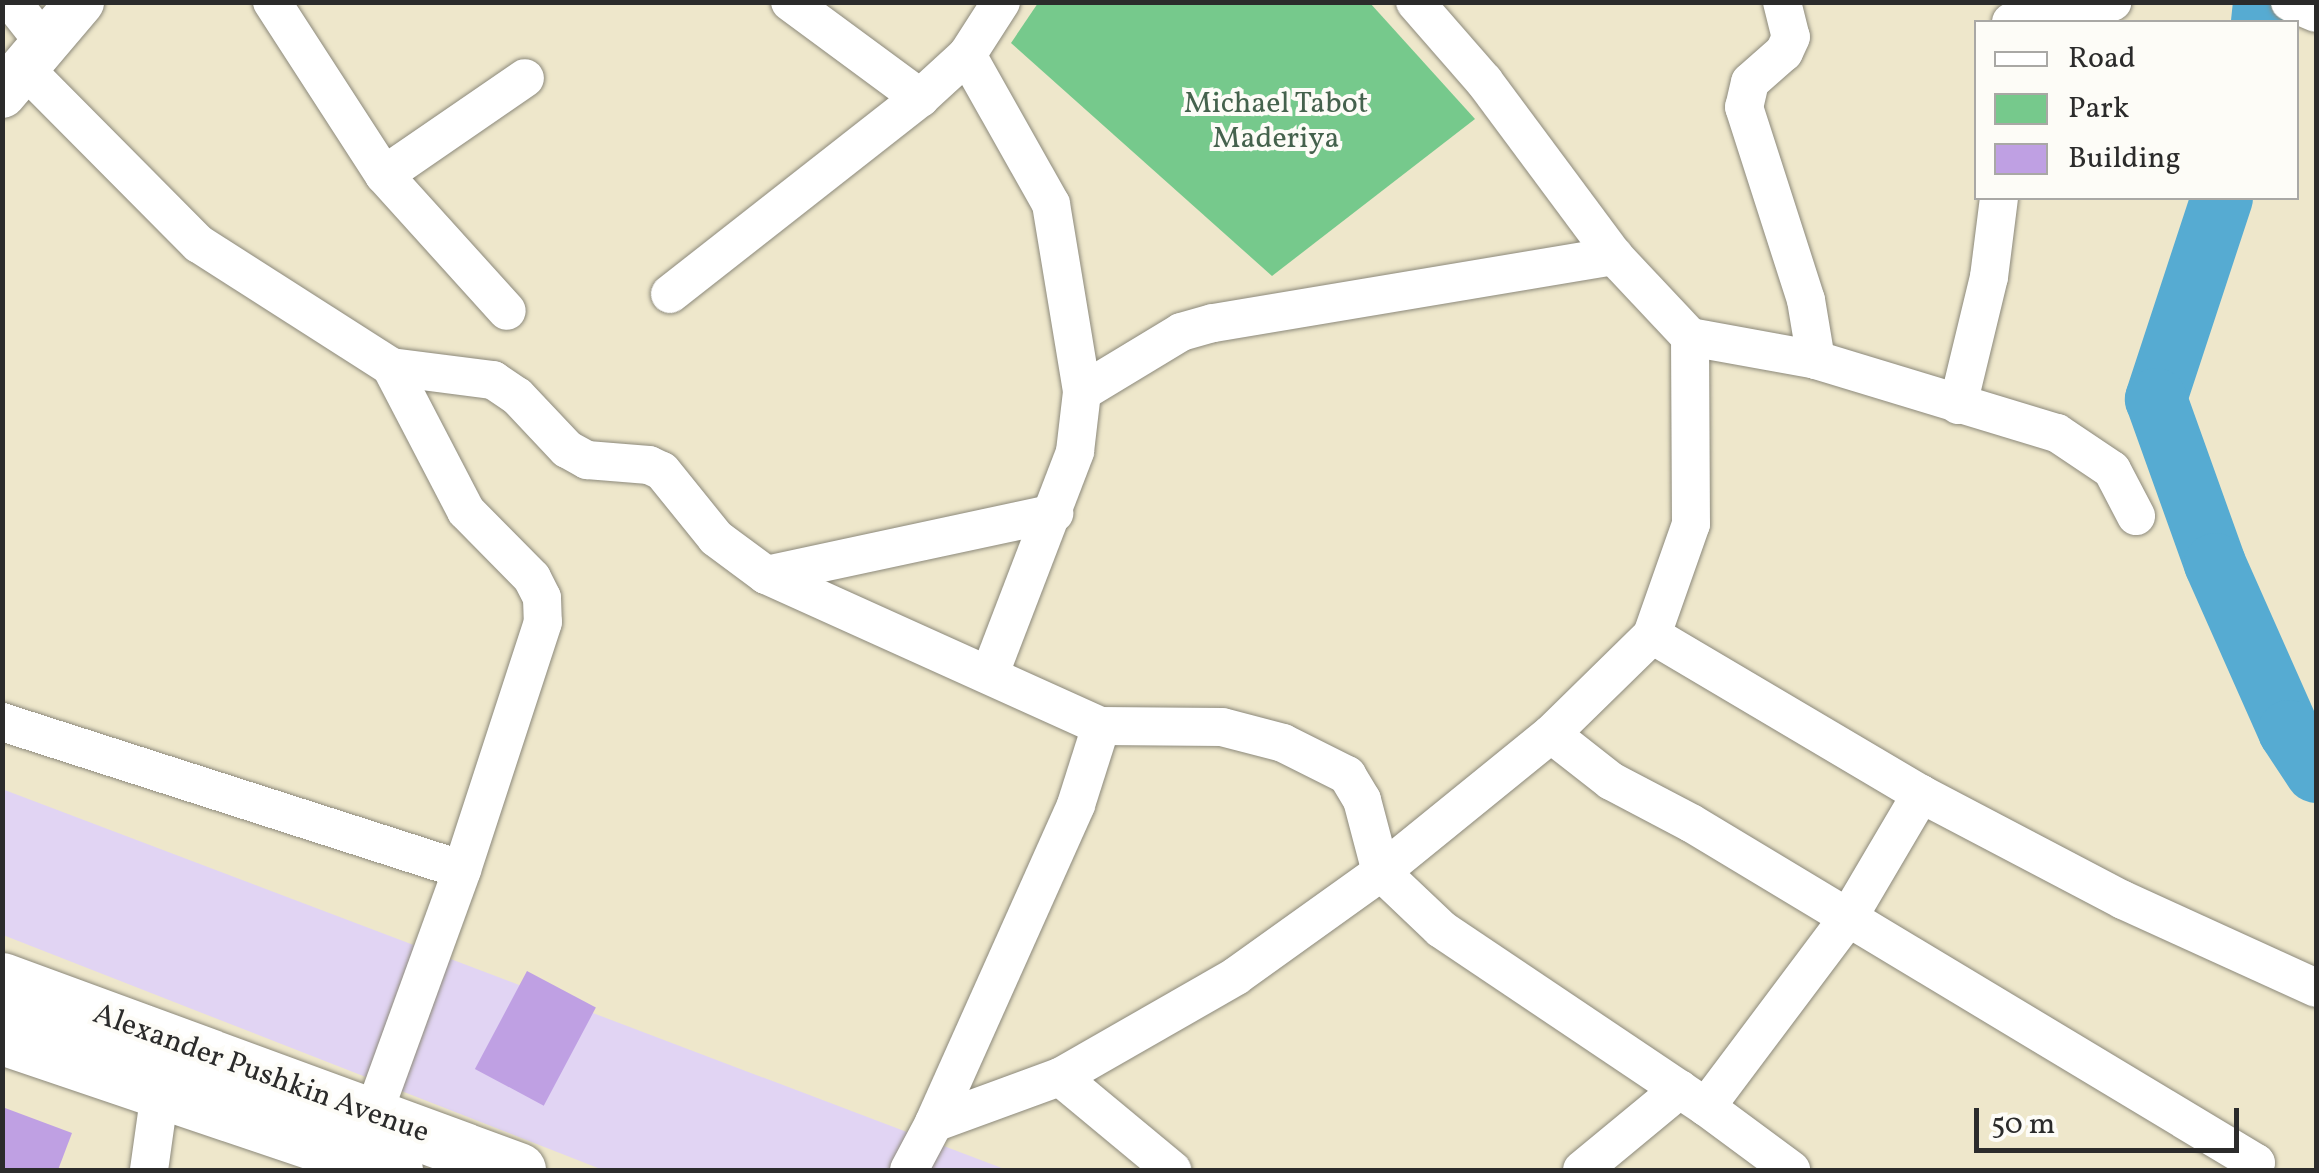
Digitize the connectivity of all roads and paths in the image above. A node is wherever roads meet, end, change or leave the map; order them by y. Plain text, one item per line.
1 (12, 2) edge
2 (80, 2) edge
3 (272, 2) edge
4 (790, 2) edge
5 (1001, 2) edge
6 (1415, 2) edge
7 (1782, 2) edge
8 (2112, 2) edge
9 (2290, 2) edge
10 (2316, 13) edge
11 (2016, 20) edge
12 (967, 55) junction
13 (24, 69) edge
14 (526, 78) dead end
15 (920, 98) junction
16 (384, 175) junction
17 (1999, 200) edge
18 (1614, 256) junction
19 (670, 294) dead end
20 (507, 311) dead end
21 (1690, 337) junction
22 (1816, 360) junction
23 (391, 367) junction
24 (1082, 392) junction
25 (1958, 404) junction
26 (1054, 513) junction
27 (2136, 516) dead end
28 (766, 575) junction
29 (1652, 636) junction
30 (990, 673) junction
31 (2, 722) edge
32 (1100, 726) junction
33 (1552, 734) junction
34 (1921, 794) junction
35 (462, 870) junction
36 (1381, 872) junction
37 (1848, 918) junction
38 (2, 980) edge
39 (2316, 988) edge
40 (2, 1036) edge
41 (1060, 1078) junction
42 (160, 1092) junction
43 (1693, 1098) junction
44 (934, 1122) junction
45 (369, 1153) edge
46 (2259, 1168) edge
47 (149, 1170) edge
48 (518, 1170) edge
49 (909, 1170) edge
50 (1172, 1170) edge
51 (1582, 1170) edge
52 (1791, 1170) edge

1 - 13 street
2 - 13 street
3 - 16 street
4 - 15 street
5 - 12 street
6 - 18 street
7 - 22 street
8 - 11 street
9 - 10 street
12 - 15 street
12 - 24 street
13 - 23 street
14 - 16 street
15 - 19 street
16 - 20 street
17 - 25 street
18 - 21 street
18 - 24 street
21 - 22 street
21 - 29 street
22 - 25 street
23 - 28 street
23 - 35 street
24 - 26 street
25 - 27 street
26 - 28 street
26 - 30 street
28 - 30 street
29 - 33 street
29 - 34 street
30 - 32 street
31 - 35 street
32 - 36 street
32 - 44 street
33 - 36 street
33 - 37 street
34 - 37 street
34 - 39 street
35 - 45 street
36 - 41 street
36 - 43 street
37 - 43 street
37 - 46 street
38 - 45 main road, Alexander Pushkin Avenue
40 - 42 main road, Alexander Pushkin Avenue
41 - 44 street
41 - 50 street
42 - 45 main road, Alexander Pushkin Avenue
42 - 47 street
43 - 51 street
43 - 52 street
44 - 49 street
45 - 48 main road, Alexander Pushkin Avenue

